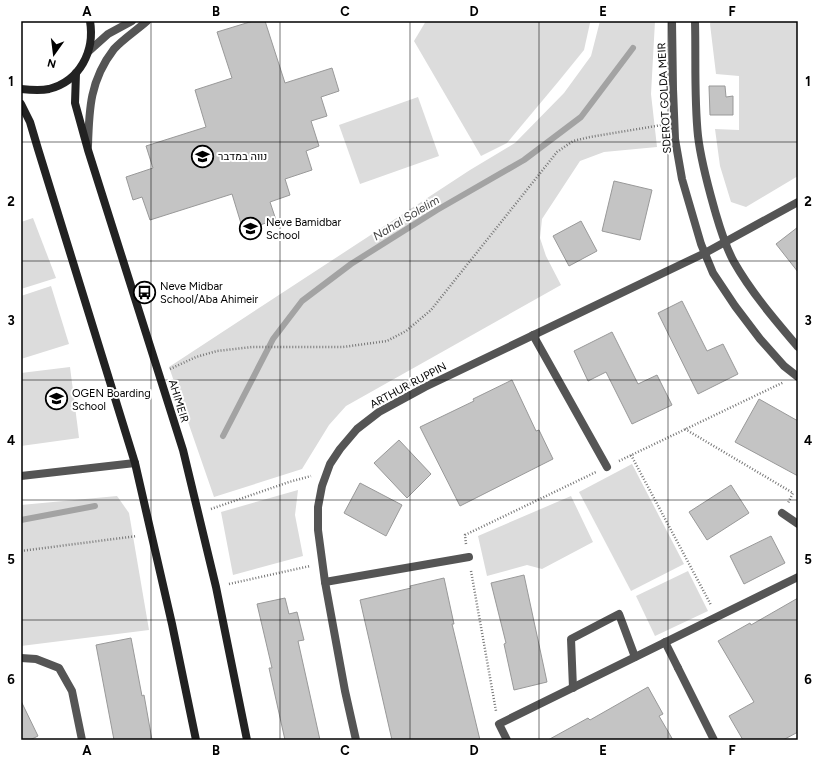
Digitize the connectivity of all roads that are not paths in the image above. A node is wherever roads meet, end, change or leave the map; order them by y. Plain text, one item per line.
1 (90, 21) edge
2 (132, 21) edge
3 (147, 21) edge
4 (672, 21) edge
5 (695, 21) edge
6 (89, 52) junction
7 (76, 73) junction
8 (21, 89) edge
9 (21, 104) edge
10 (88, 150) junction
11 (798, 202) edge
12 (725, 242) junction
13 (705, 253) junction
14 (533, 335) junction
15 (798, 347) edge
16 (797, 377) edge
17 (135, 463) junction
18 (607, 467) road end
19 (21, 476) edge
20 (782, 514) road end
21 (798, 524) edge
22 (469, 557) road end
23 (798, 577) edge
24 (325, 582) junction
25 (665, 642) junction
26 (21, 658) edge
27 (635, 658) junction
28 (573, 688) junction
29 (82, 740) edge
30 (196, 740) edge
31 (247, 740) edge
32 (356, 740) edge
33 (507, 740) edge
34 (714, 740) edge

1 - 6 main road
2 - 6 street
3 - 10 street
4 - 13 street, SDEROT GOLDA MEIR
5 - 12 street
6 - 7 main road
7 - 8 main road
7 - 10 main road, AHIMEIR
9 - 17 main road
10 - 31 main road, AHIMEIR
11 - 12 street, ARTHUR RUPPIN
12 - 13 street, ARTHUR RUPPIN
12 - 15 street
13 - 14 street, ARTHUR RUPPIN
13 - 16 street, SDEROT GOLDA MEIR
14 - 18 street
14 - 24 street, ARTHUR RUPPIN
17 - 19 street
17 - 30 main road
20 - 21 street
22 - 24 street
23 - 25 street
24 - 32 street, ARTHUR RUPPIN
25 - 27 street
25 - 34 street
26 - 29 street
27 - 28 street
27 - 28 street
28 - 33 street

